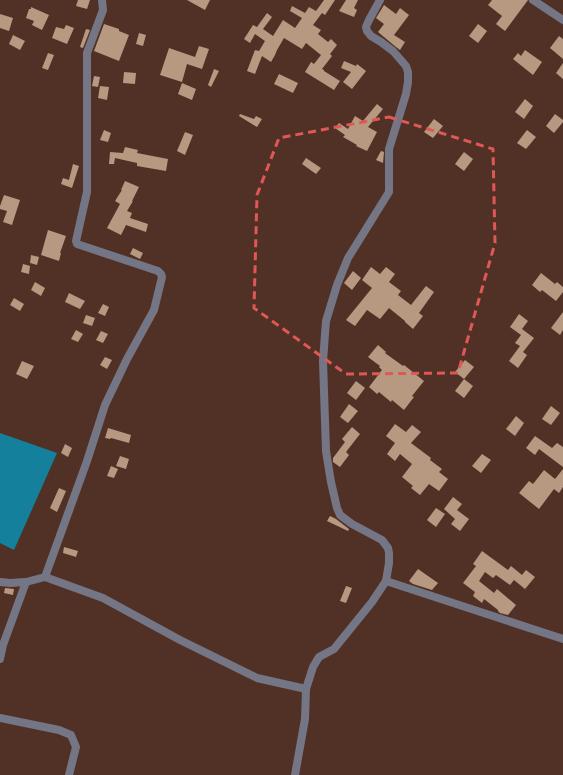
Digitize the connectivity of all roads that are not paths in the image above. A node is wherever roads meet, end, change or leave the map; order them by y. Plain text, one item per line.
1 (102, 0) edge
2 (380, 0) edge
3 (533, 0) edge
4 (563, 20) edge
5 (45, 577) junction
6 (386, 581) junction
7 (0, 582) edge
8 (26, 582) junction
9 (563, 639) edge
10 (0, 659) edge
11 (306, 689) junction
12 (0, 718) edge
13 (69, 775) edge
14 (295, 775) edge

1 - 5 street
2 - 6 street
3 - 4 street
5 - 8 street
5 - 11 street
6 - 9 street
6 - 11 street
7 - 8 street
8 - 10 street
11 - 14 street
12 - 13 street

